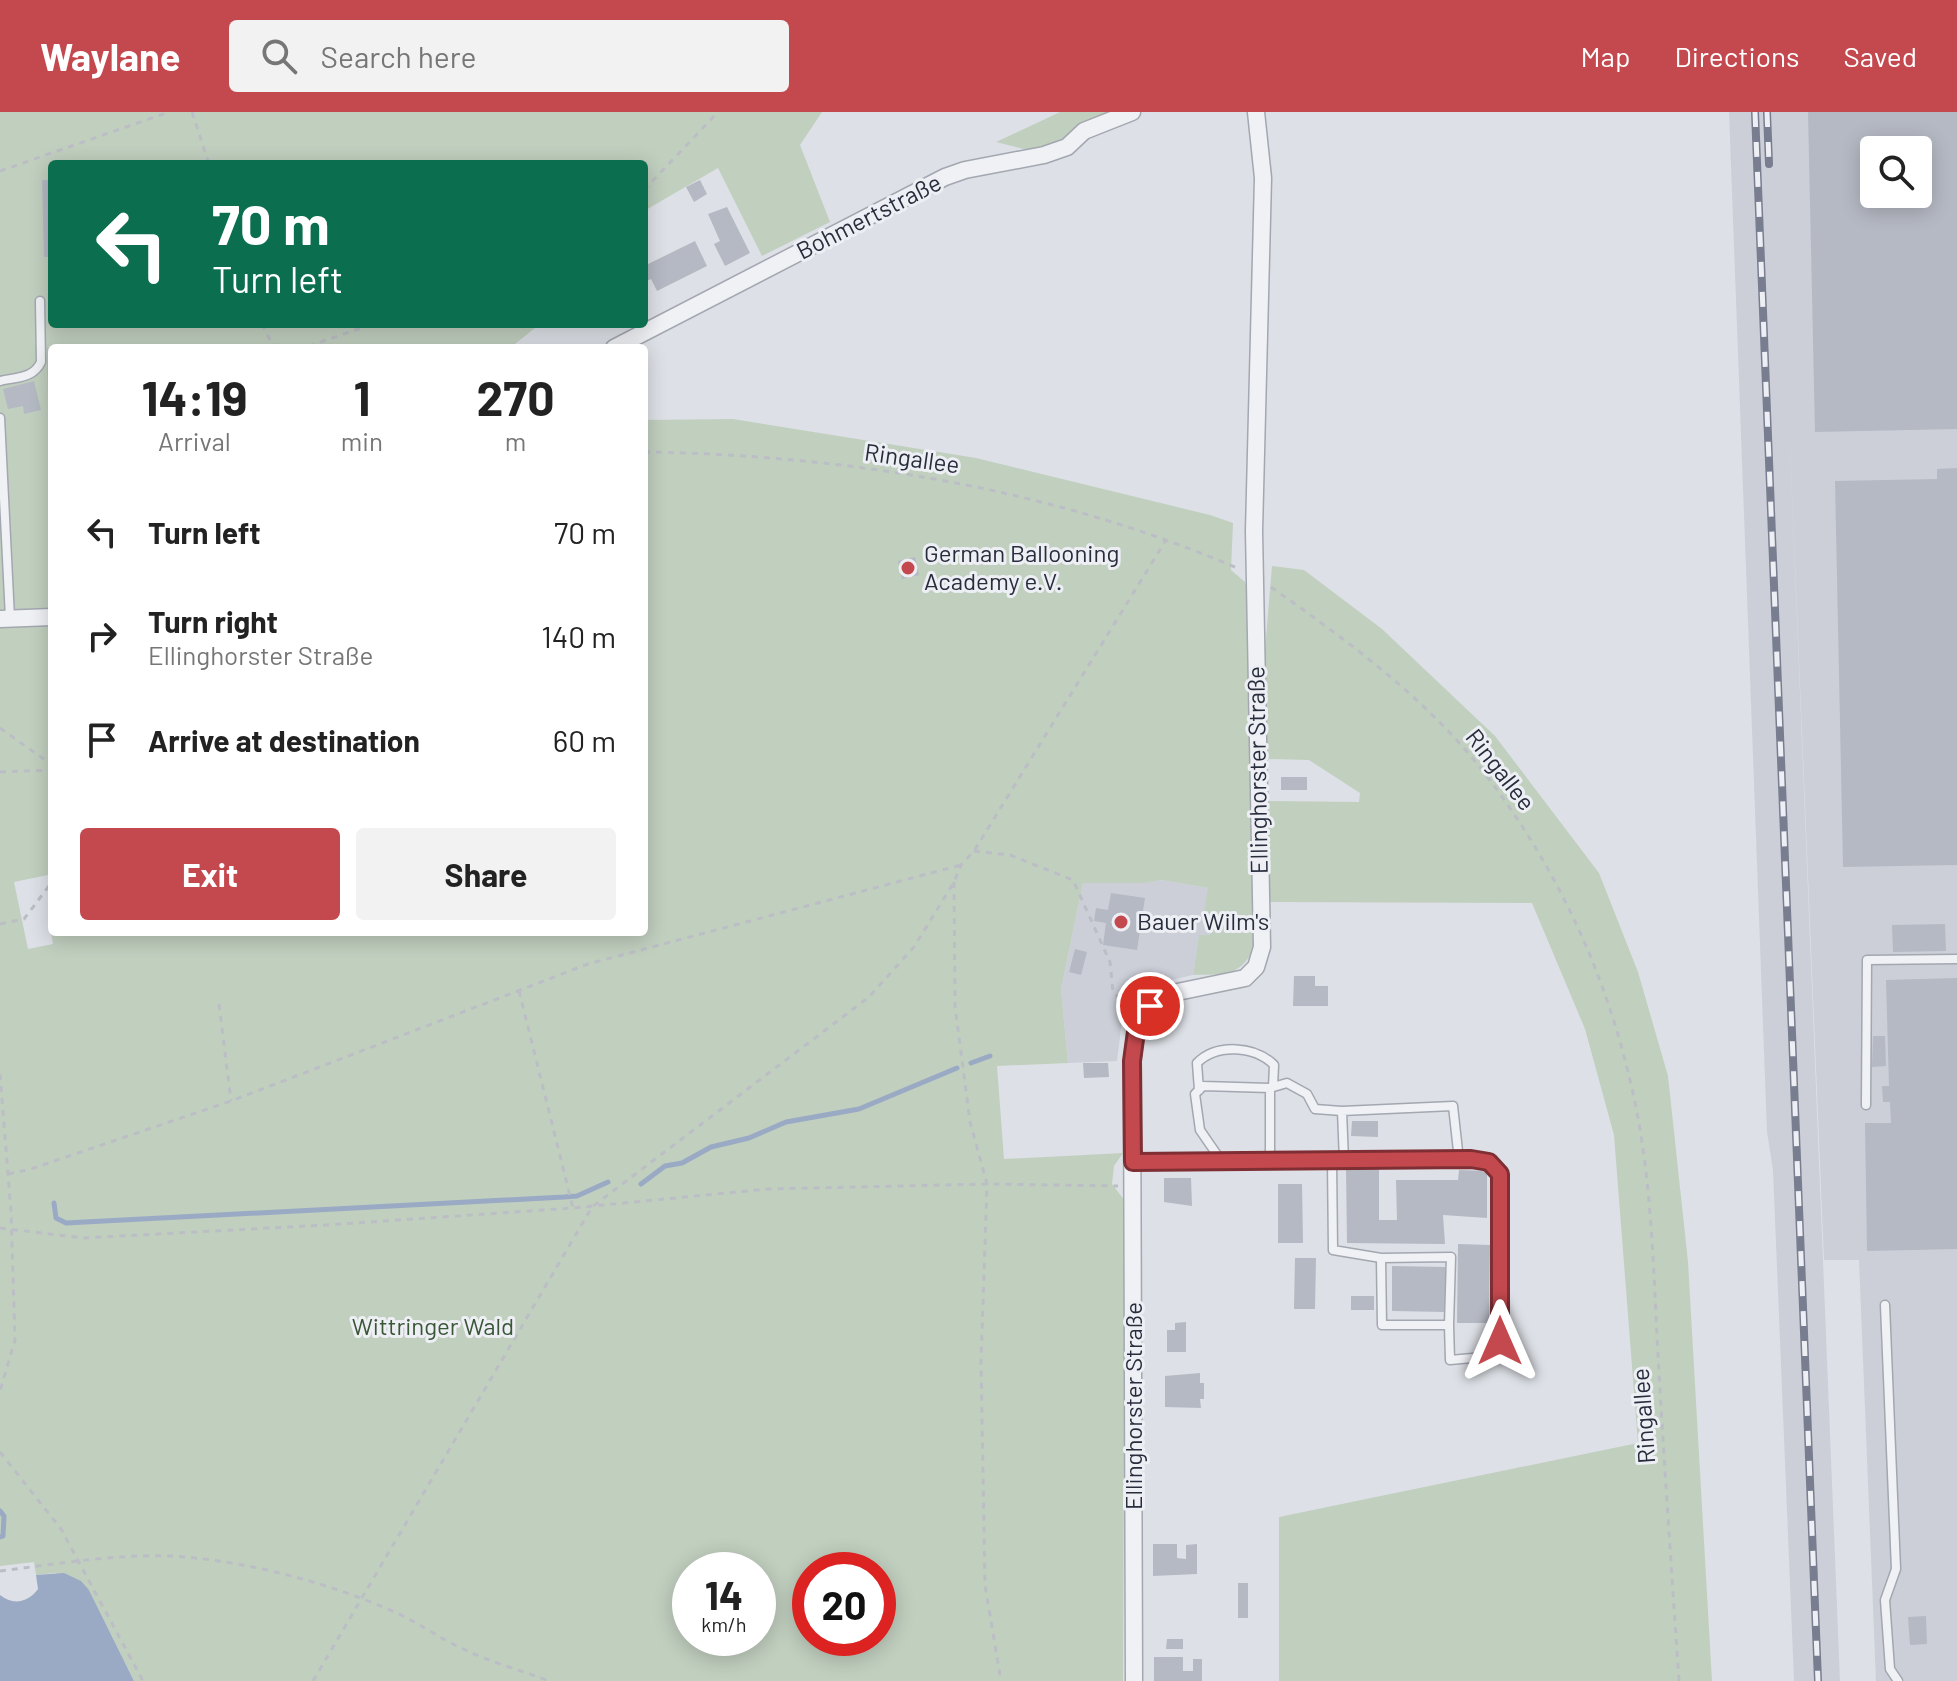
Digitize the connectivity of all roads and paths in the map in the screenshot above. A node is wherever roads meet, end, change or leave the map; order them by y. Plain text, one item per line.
1 (169, 112) edge
2 (192, 112) edge
3 (718, 112) edge
4 (1132, 112) edge
5 (1256, 112) edge
6 (208, 160) edge
7 (0, 171) edge
8 (648, 186) edge
9 (40, 301) dead end
10 (362, 328) edge
11 (316, 344) edge
12 (622, 344) edge
13 (0, 381) edge
14 (0, 418) edge
15 (648, 452) edge
16 (1166, 540) junction
17 (1255, 575) junction
18 (48, 617) edge
19 (5, 618) edge
20 (0, 728) edge
21 (48, 765) edge
22 (48, 768) edge
23 (0, 772) edge
24 (974, 851) junction
25 (961, 865) junction
26 (954, 882) junction
27 (48, 886) edge
28 (0, 924) edge
29 (1957, 959) edge
30 (519, 991) junction
31 (219, 1004) dead end
32 (1138, 1017) junction
33 (0, 1074) edge
34 (1272, 1088) junction
35 (1199, 1090) junction
36 (231, 1101) junction
37 (1866, 1105) dead end
38 (1342, 1111) junction
39 (1459, 1160) junction
40 (1270, 1161) junction
41 (1332, 1161) junction
42 (1344, 1161) junction
43 (1133, 1162) junction
44 (1222, 1162) junction
45 (8, 1174) junction
46 (987, 1184) junction
47 (1133, 1186) junction
48 (592, 1207) junction
49 (573, 1208) junction
50 (0, 1228) edge
51 (11, 1229) junction
52 (1381, 1258) junction
53 (1885, 1305) dead end
54 (1449, 1325) junction
55 (0, 1391) edge
56 (0, 1452) edge
57 (79, 1561) junction
58 (0, 1571) edge
59 (361, 1599) junction
60 (143, 1681) edge
61 (313, 1681) edge
62 (549, 1681) edge
63 (1001, 1681) edge
64 (1134, 1681) edge
65 (1679, 1681) edge
66 (1898, 1681) edge

1 - 7 path
2 - 6 path
3 - 8 path
4 - 12 street, Bohmertstraße
5 - 17 street, Ellinghorster Straße
9 - 13 lane
10 - 11 path
14 - 19 lane
15 - 16 path, Ringallee
16 - 17 path, Ringallee
16 - 24 path
17 - 32 street, Ellinghorster Straße
17 - 65 path, Ringallee
18 - 19 street
20 - 21 path
22 - 23 path
24 - 25 path
24 - 32 path
25 - 26 path
25 - 30 path
26 - 46 path
26 - 48 path
27 - 28 path
29 - 37 lane
30 - 36 path
30 - 49 path
31 - 36 path
32 - 43 street, Ellinghorster Straße
33 - 45 path
34 - 35 lane
34 - 35 lane
34 - 38 lane
34 - 40 lane
35 - 44 lane
36 - 45 path
38 - 39 lane
38 - 42 lane
39 - 42 lane
39 - 54 lane
40 - 41 lane
40 - 44 lane
41 - 42 lane
41 - 52 lane
43 - 44 lane
43 - 47 street, Ellinghorster Straße
45 - 51 path
46 - 47 path
46 - 48 path
46 - 63 path
47 - 64 street, Ellinghorster Straße
48 - 49 path
48 - 59 path
49 - 51 path
50 - 51 path
51 - 55 path
52 - 54 lane
52 - 54 lane
53 - 66 lane
56 - 57 path
57 - 58 path
57 - 59 path
57 - 60 path
59 - 61 path
59 - 62 path

